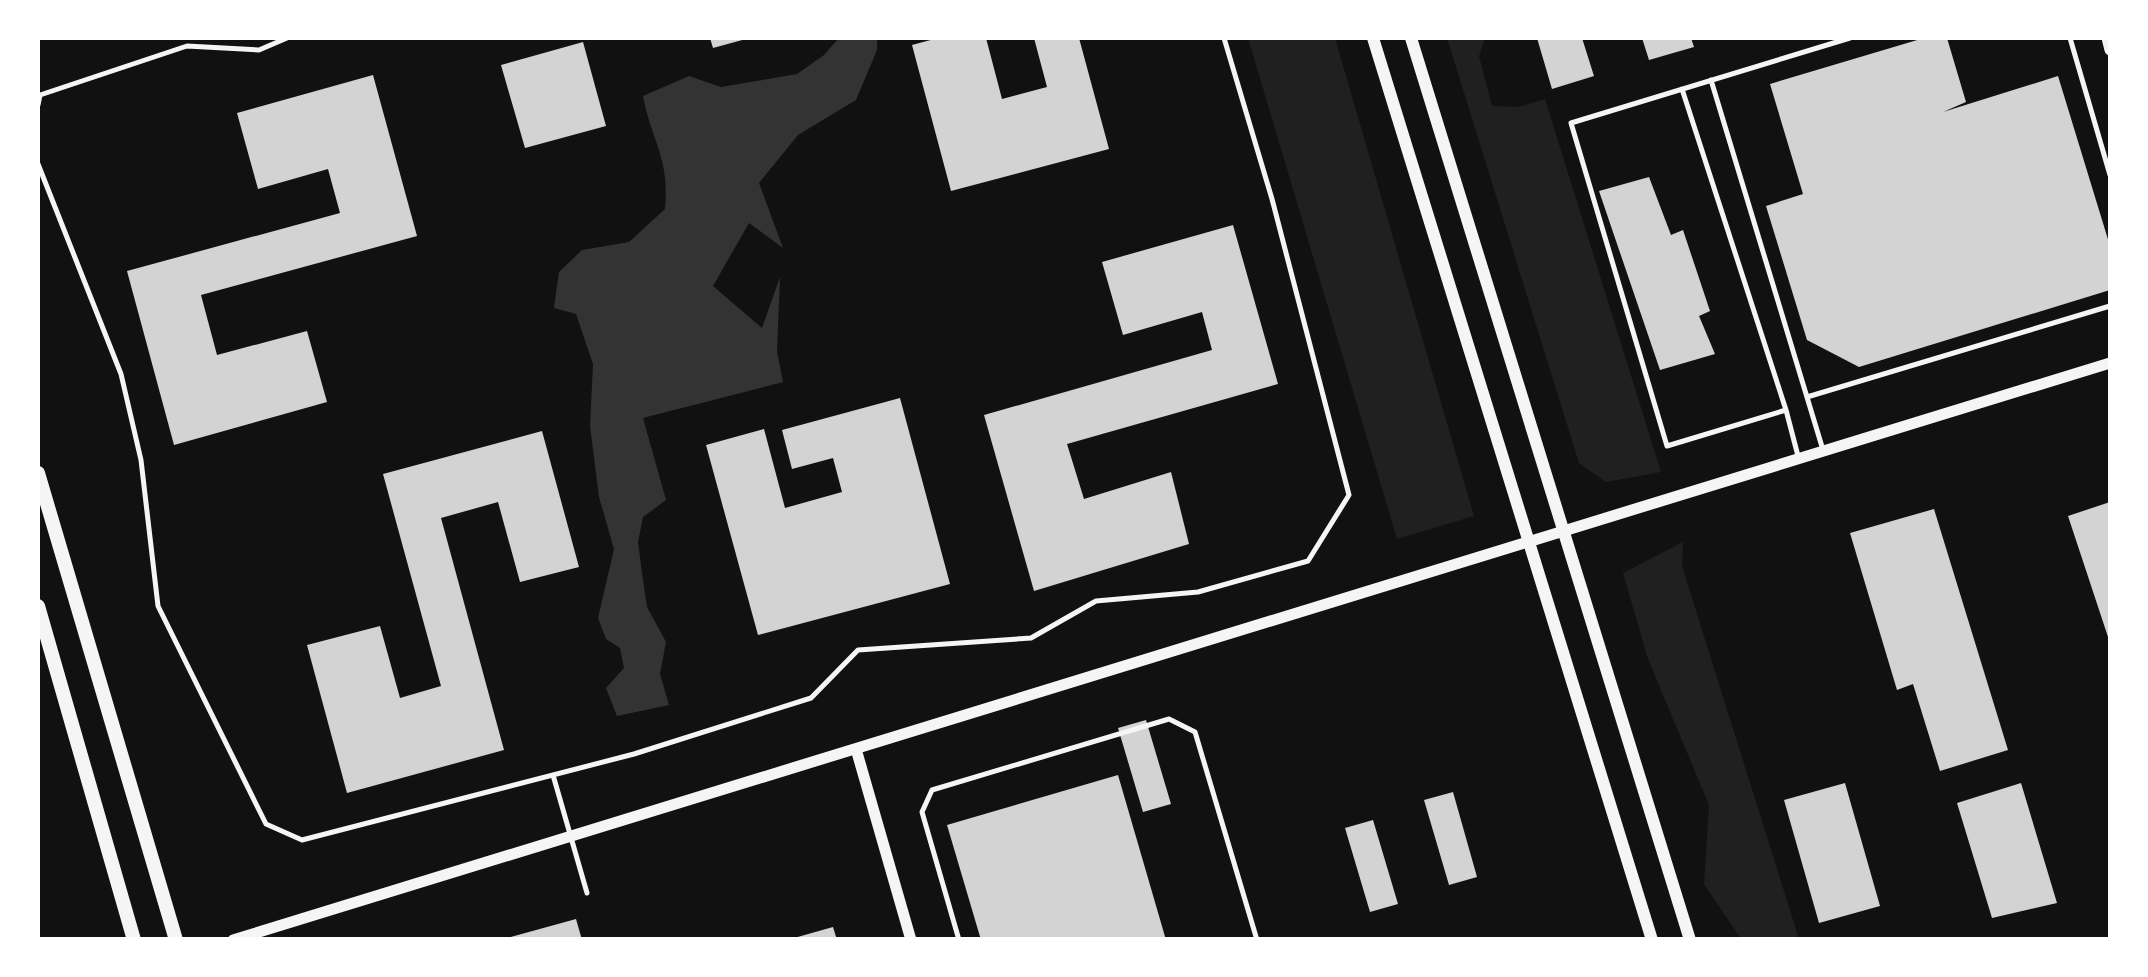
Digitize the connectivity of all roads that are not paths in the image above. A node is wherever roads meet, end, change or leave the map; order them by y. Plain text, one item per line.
1 (286, 38) edge
2 (1224, 38) edge
3 (1373, 38) edge
4 (1410, 38) edge
5 (1850, 38) edge
6 (2070, 38) edge
7 (2106, 38) edge
8 (2110, 50) edge
9 (1710, 80) junction
10 (1682, 89) junction
11 (38, 104) edge
12 (38, 164) edge
13 (2110, 175) edge
14 (2110, 306) edge
15 (2110, 363) edge
16 (1806, 397) junction
17 (1786, 410) junction
18 (1824, 453) junction
19 (1799, 460) junction
20 (38, 472) edge
21 (1562, 530) junction
22 (1526, 545) junction
23 (38, 606) edge
24 (856, 750) junction
25 (553, 775) junction
26 (571, 836) junction
27 (587, 893) dead end
28 (134, 940) edge
29 (176, 940) edge
30 (233, 940) edge
31 (911, 940) edge
32 (960, 940) edge
33 (1256, 940) edge
34 (1652, 940) edge
35 (1690, 940) edge

1 - 11 lane
2 - 25 lane
3 - 22 main road
4 - 21 main road
5 - 9 lane
6 - 13 lane
7 - 8 street
9 - 10 lane
9 - 16 lane
10 - 17 lane
10 - 17 lane
12 - 25 lane
14 - 16 lane
15 - 18 street
16 - 18 lane
17 - 19 lane
18 - 19 street
19 - 21 street
20 - 29 main road
21 - 22 street
21 - 35 main road
22 - 24 street
22 - 34 main road
23 - 28 main road
24 - 26 street
24 - 31 street
25 - 26 lane
26 - 27 lane
26 - 30 street
32 - 33 lane

